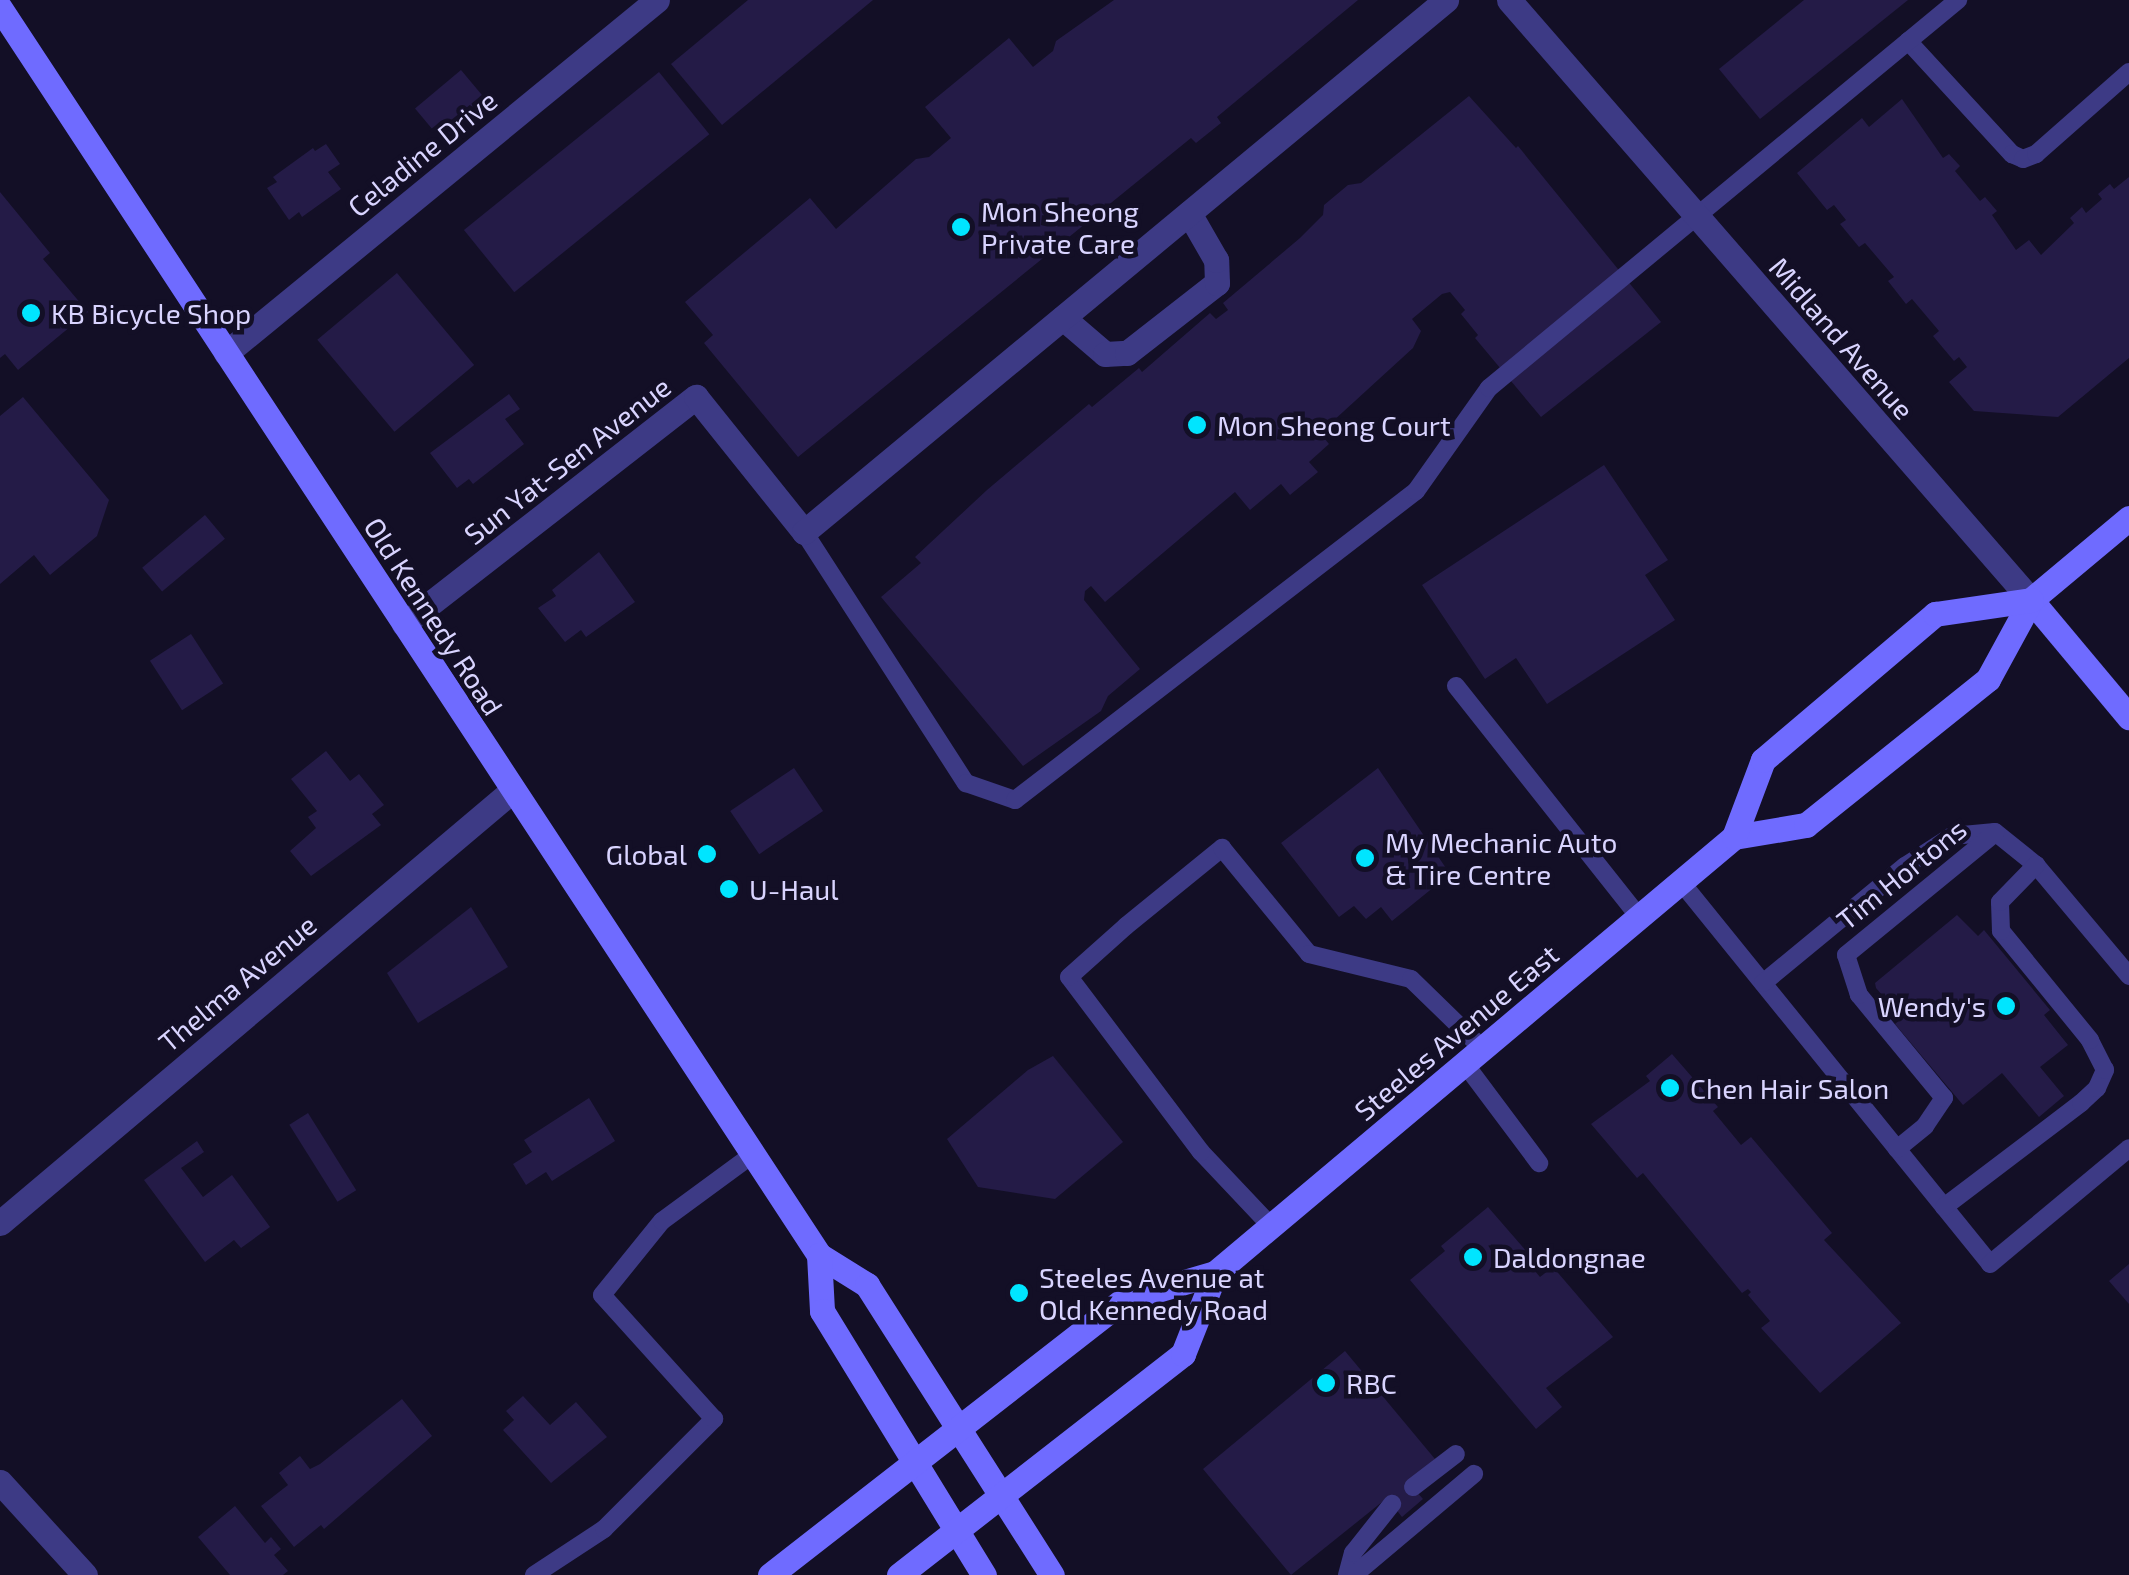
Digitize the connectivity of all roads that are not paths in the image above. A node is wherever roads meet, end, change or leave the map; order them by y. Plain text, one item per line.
1 (657, 0) edge
2 (1446, 0) edge
3 (1509, 0) edge
4 (1958, 0) edge
5 (0, 8) edge
6 (1908, 41) junction
7 (2129, 72) edge
8 (1188, 213) junction
9 (1696, 216) junction
10 (1063, 318) junction
11 (226, 352) junction
12 (2129, 518) edge
13 (804, 532) junction
14 (2032, 600) junction
15 (404, 624) junction
16 (1456, 686) dead end
17 (2129, 716) edge
18 (513, 790) junction
19 (1995, 832) junction
20 (1734, 837) junction
21 (2036, 865) junction
22 (1681, 882) junction
23 (1640, 917) junction
24 (2129, 976) edge
25 (1763, 983) junction
26 (1474, 1056) junction
27 (2129, 1148) edge
28 (1897, 1149) junction
29 (752, 1155) junction
30 (1540, 1162) dead end
31 (1944, 1207) junction
32 (0, 1223) edge
33 (1272, 1226) junction
34 (819, 1255) junction
35 (1215, 1273) junction
36 (960, 1428) junction
37 (1456, 1454) dead end
38 (914, 1462) junction
39 (1474, 1474) dead end
40 (0, 1482) edge
41 (1413, 1488) dead end
42 (1002, 1496) junction
43 (1392, 1504) dead end
44 (956, 1532) junction
45 (85, 1575) edge
46 (534, 1575) edge
47 (770, 1575) edge
48 (899, 1575) edge
49 (984, 1575) edge
50 (1052, 1575) edge
51 (1351, 1575) edge

1 - 11 street, Celadine Drive
2 - 8 street
3 - 9 street, Midland Avenue
4 - 6 lane
5 - 11 main road, Old Kennedy Road
6 - 7 lane
6 - 9 lane
8 - 10 street
8 - 10 street
9 - 13 lane
9 - 14 street, Midland Avenue
10 - 13 street
11 - 15 main road, Old Kennedy Road
12 - 14 main road
13 - 15 street, Sun Yat-Sen Avenue
14 - 17 main road, Midland Avenue
14 - 20 main road
14 - 20 main road, Steeles Avenue East
15 - 18 main road, Old Kennedy Road
16 - 23 lane
18 - 29 main road, Old Kennedy Road
18 - 32 street, Thelma Avenue
19 - 21 lane
19 - 25 lane
19 - 28 lane, Tim Hortons
20 - 22 main road, Steeles Avenue East
21 - 24 lane
21 - 31 lane
22 - 23 main road, Steeles Avenue East
22 - 25 lane
23 - 26 main road, Steeles Avenue East
25 - 28 lane
26 - 30 lane
26 - 33 main road, Steeles Avenue East
26 - 33 lane
27 - 31 lane
28 - 31 lane
29 - 34 main road, Old Kennedy Road
29 - 46 lane
33 - 35 main road, Steeles Avenue East
34 - 36 main road, Old Kennedy Road
34 - 38 main road
35 - 36 main road, Steeles Avenue East
35 - 42 main road, Steeles Avenue East
36 - 38 main road, Steeles Avenue East
36 - 42 main road, Old Kennedy Road
37 - 41 lane
38 - 44 main road
38 - 47 main road, Steeles Avenue East
39 - 51 lane
40 - 45 street
42 - 44 main road, Steeles Avenue East
42 - 50 main road, Old Kennedy Road
43 - 51 lane
44 - 48 main road, Steeles Avenue East
44 - 49 main road

